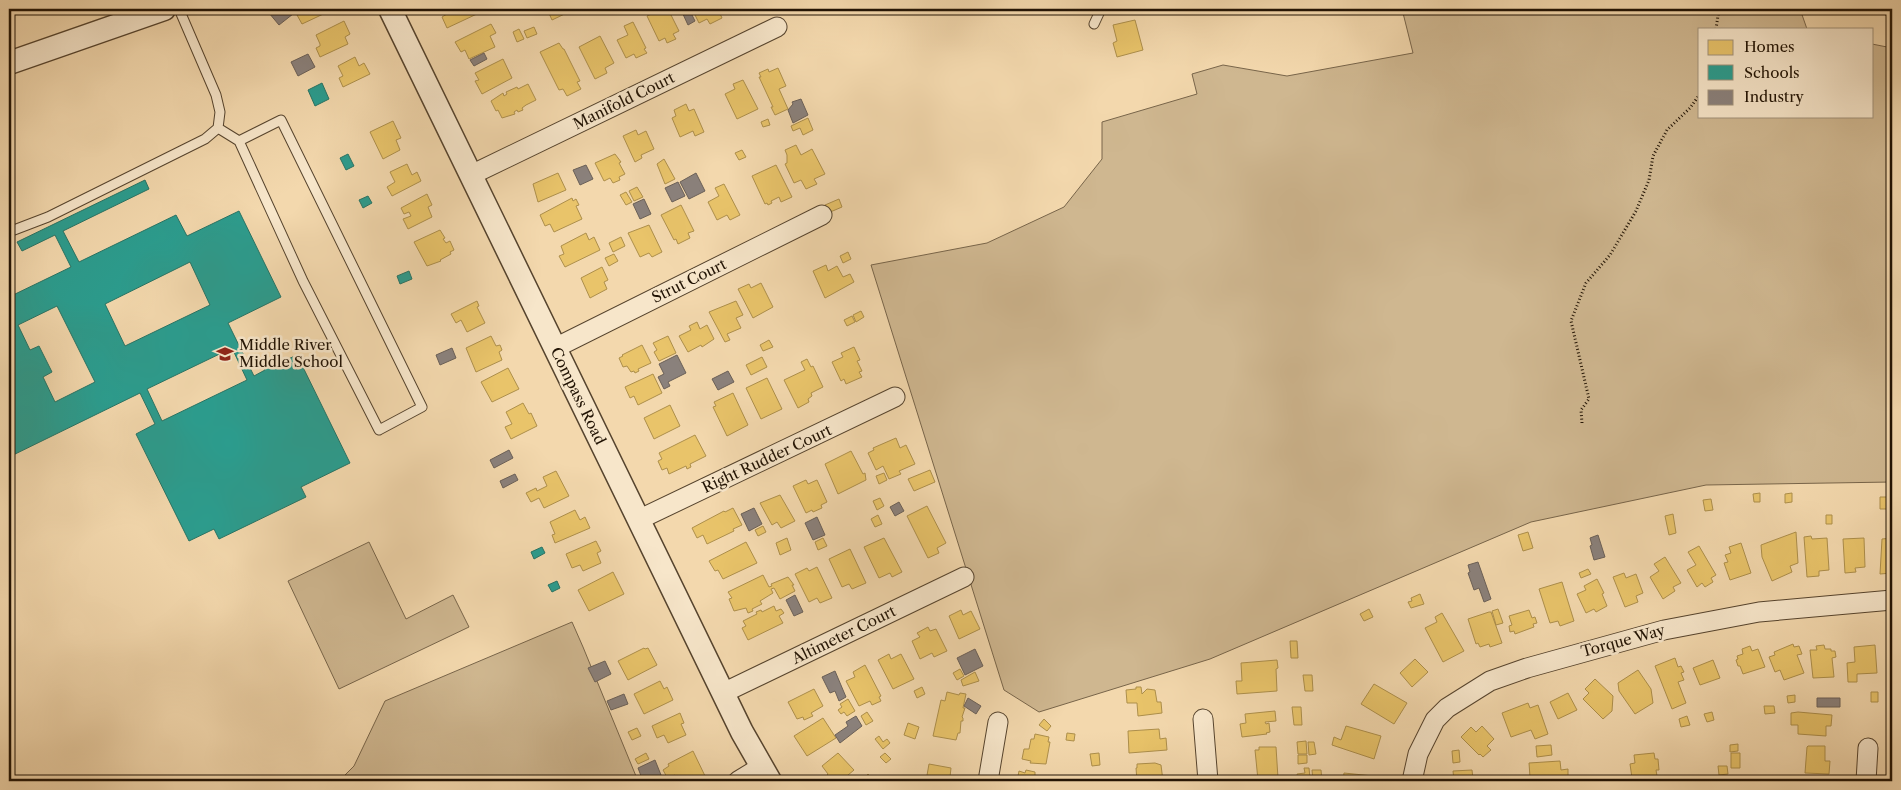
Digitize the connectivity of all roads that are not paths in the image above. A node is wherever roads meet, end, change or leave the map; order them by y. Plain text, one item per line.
1 (164, 9) edge
2 (179, 9) edge
3 (390, 9) edge
4 (1102, 9) edge
5 (1887, 9) edge
6 (1892, 14) edge
7 (1094, 24) dead end
8 (777, 27) dead end
9 (9, 63) edge
10 (218, 128) junction
11 (238, 141) junction
12 (470, 175) junction
13 (822, 215) dead end
14 (9, 229) edge
15 (555, 348) junction
16 (895, 398) dead end
17 (638, 520) junction
18 (964, 577) dead end
19 (1892, 600) edge
20 (723, 693) junction
21 (1203, 719) dead end
22 (998, 722) dead end
23 (1868, 748) dead end
24 (765, 774) edge
25 (738, 781) edge
26 (988, 781) edge
27 (1208, 781) edge
28 (1412, 781) edge
29 (1866, 781) edge

1 - 9 street
2 - 10 lane
3 - 12 street, Compass Road
4 - 7 lane
5 - 6 lane
8 - 12 street, Manifold Court
10 - 11 lane
10 - 14 lane
11 - 11 lane
12 - 15 street, Compass Road
13 - 15 street, Strut Court
15 - 17 street, Compass Road
16 - 17 street, Right Rudder Court
17 - 20 street, Compass Road
18 - 20 street, Altimeter Court
19 - 28 street, Torque Way
20 - 24 street, Compass Road
21 - 27 street
22 - 26 street
23 - 29 street
24 - 25 street

